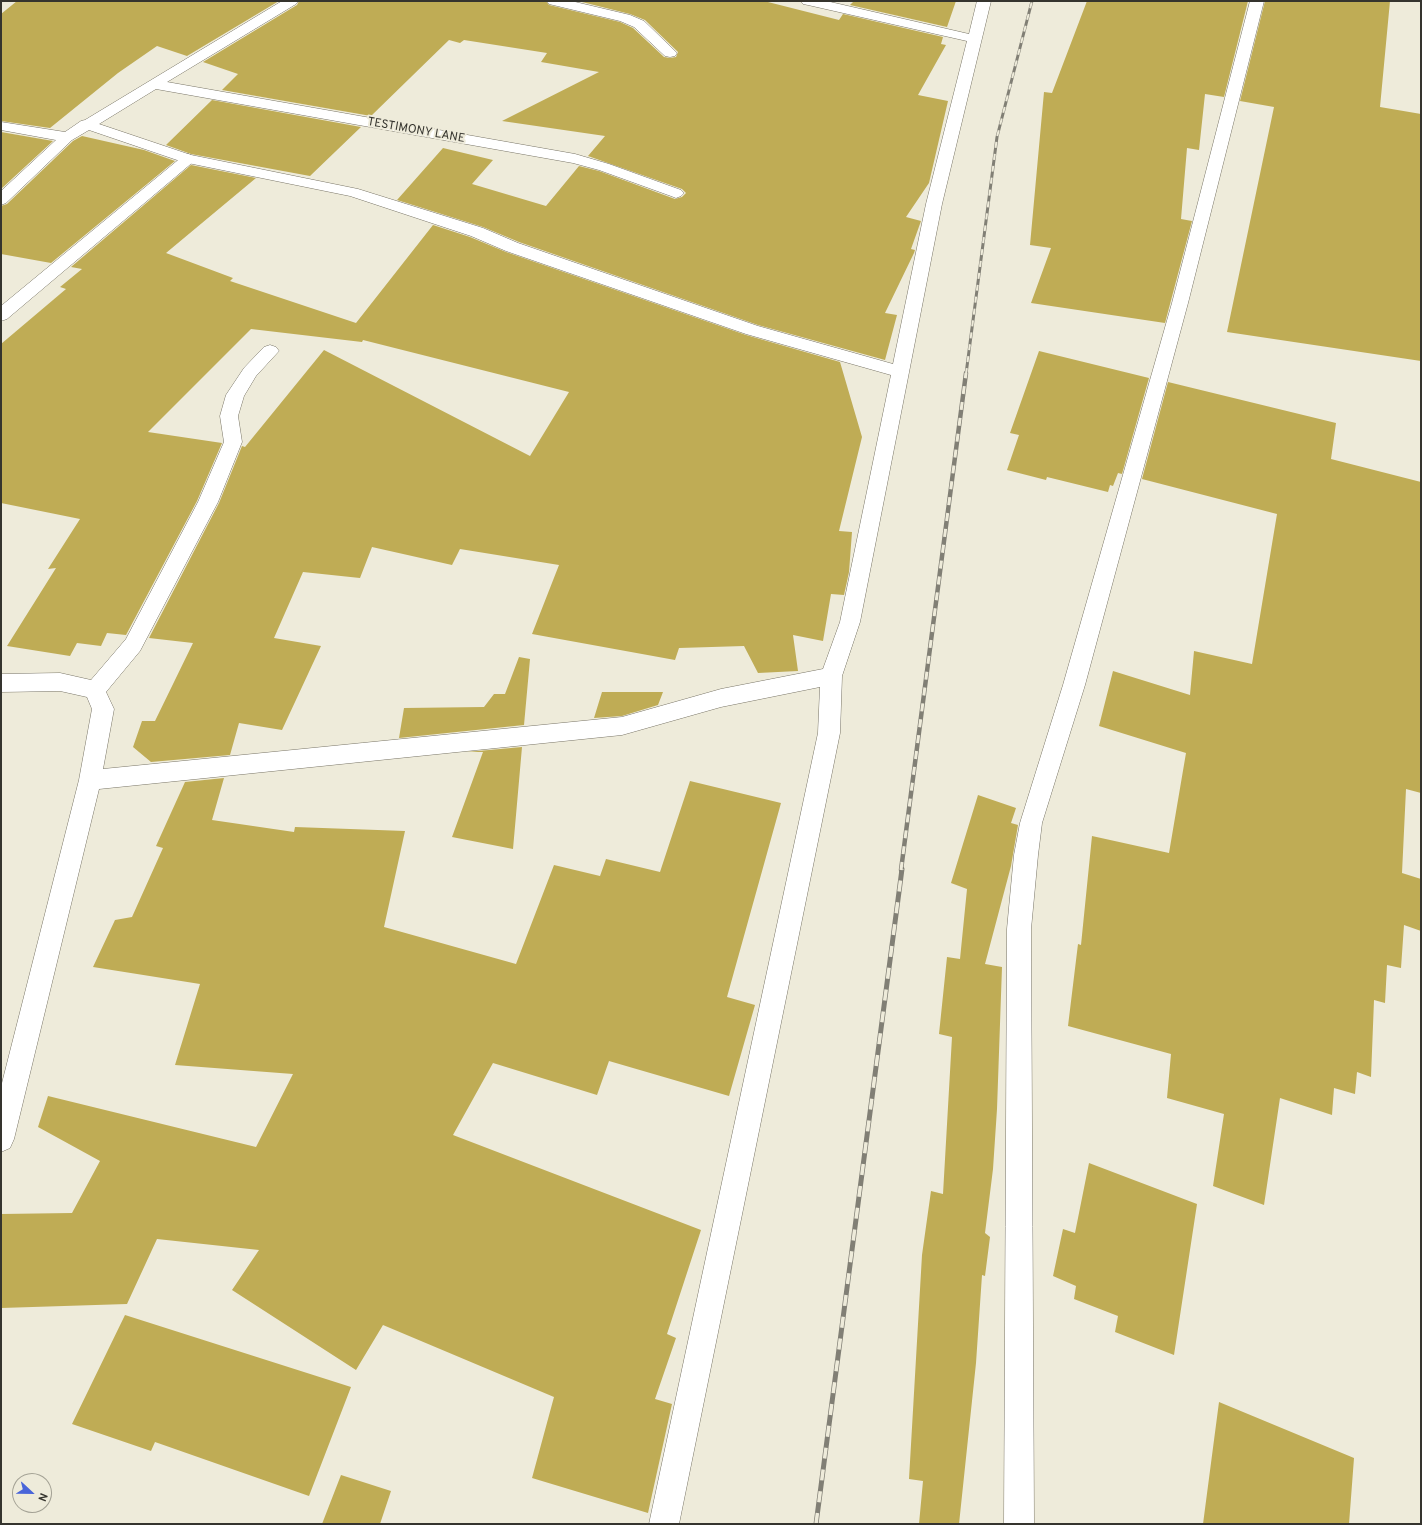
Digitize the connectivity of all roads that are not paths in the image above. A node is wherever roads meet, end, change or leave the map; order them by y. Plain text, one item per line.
1 (291, 1) edge
2 (554, 1) edge
3 (808, 1) edge
4 (984, 1) edge
5 (1257, 1) edge
6 (975, 39) junction
7 (670, 53) dead end
8 (152, 84) junction
9 (86, 124) junction
10 (1, 126) edge
11 (67, 137) junction
12 (188, 159) junction
13 (676, 194) dead end
14 (1, 200) edge
15 (1, 314) edge
16 (270, 351) dead end
17 (900, 372) junction
18 (831, 676) junction
19 (1, 682) edge
20 (95, 690) junction
21 (90, 780) junction
22 (1, 1139) edge
23 (664, 1524) edge
24 (1019, 1524) edge

1 - 8 street
2 - 7 street
3 - 6 street
4 - 6 street
5 - 24 street
6 - 17 street
8 - 9 street
8 - 13 street, TESTIMONY LANE
9 - 11 street
9 - 12 street
10 - 11 street
11 - 14 street
12 - 15 street
12 - 17 street
16 - 20 street
17 - 18 street
18 - 21 street
18 - 23 street
19 - 20 street
20 - 21 street
21 - 22 street

